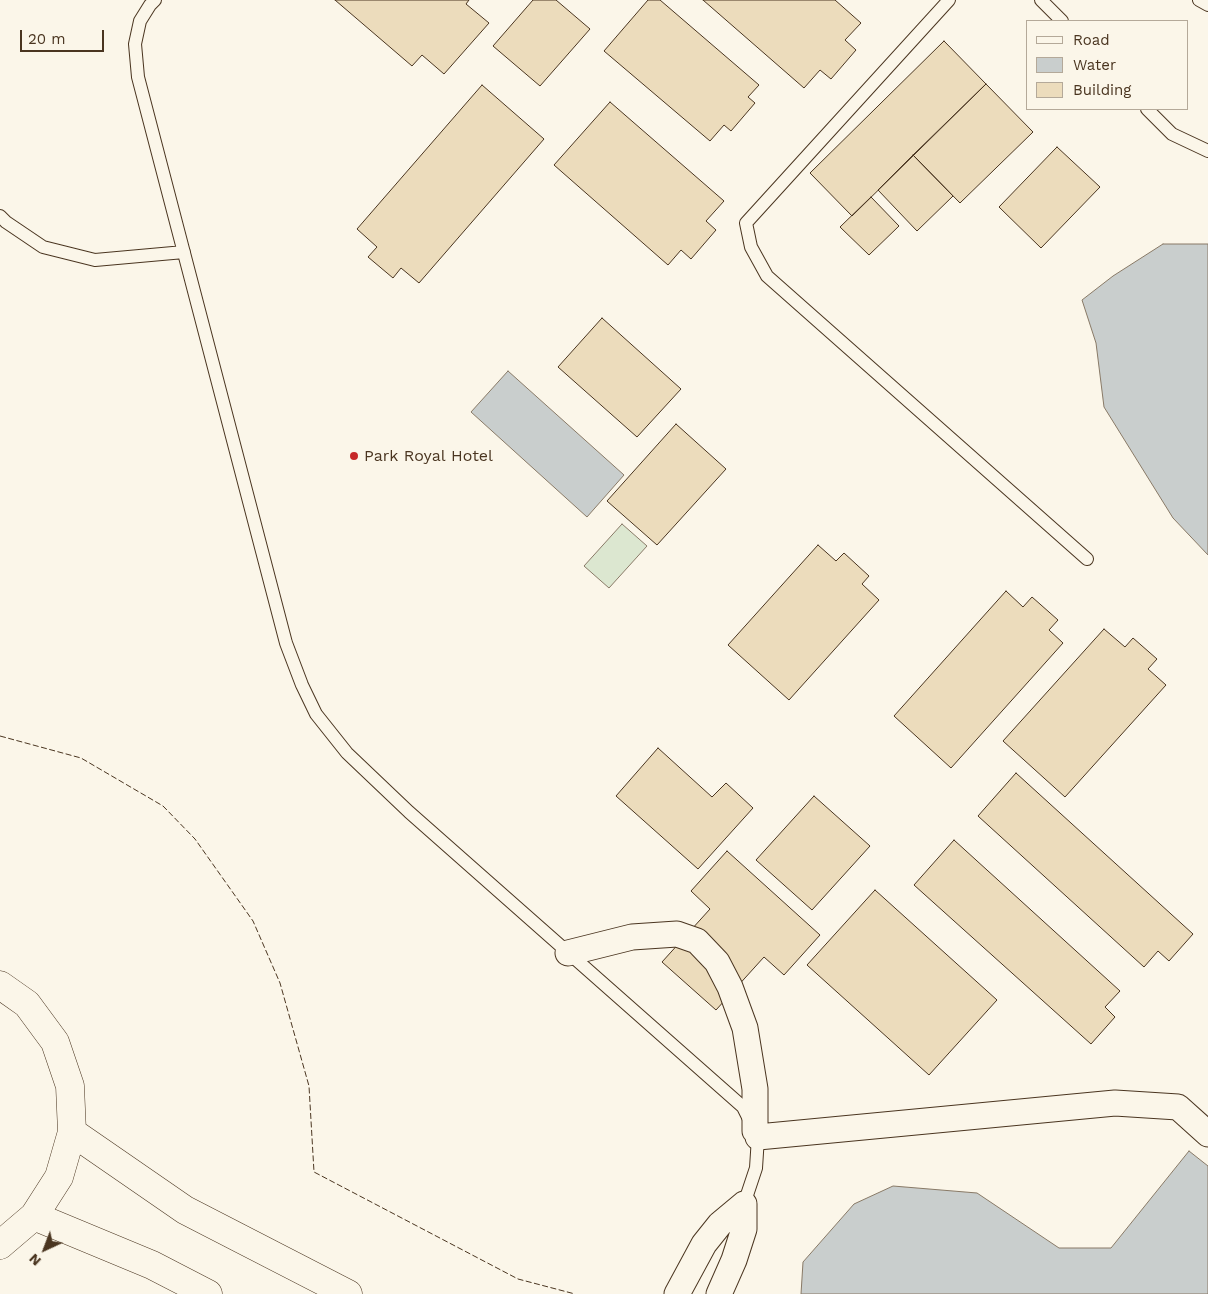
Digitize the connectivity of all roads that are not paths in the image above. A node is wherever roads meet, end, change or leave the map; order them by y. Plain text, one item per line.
1 (156, 0) edge
2 (949, 0) edge
3 (1041, 0) edge
4 (1200, 0) edge
5 (1208, 5) edge
6 (1061, 20) edge
7 (1148, 110) edge
8 (1208, 151) edge
9 (0, 216) edge
10 (184, 252) junction
11 (1087, 560) dead end
12 (568, 953) junction
13 (0, 985) edge
14 (72, 1132) junction
15 (756, 1134) junction
16 (1208, 1134) edge
17 (744, 1204) junction
18 (34, 1216) junction
19 (0, 1246) edge
20 (208, 1294) edge
21 (348, 1294) edge
22 (677, 1294) edge
23 (719, 1294) edge

1 - 10 lane
2 - 11 lane
3 - 6 lane
4 - 5 lane
7 - 8 lane
9 - 10 lane
10 - 12 lane
12 - 15 lane
12 - 15 street
13 - 14 street
14 - 18 street
14 - 21 street
15 - 16 street
15 - 17 lane
17 - 22 street
17 - 23 street
18 - 19 street
18 - 20 street

